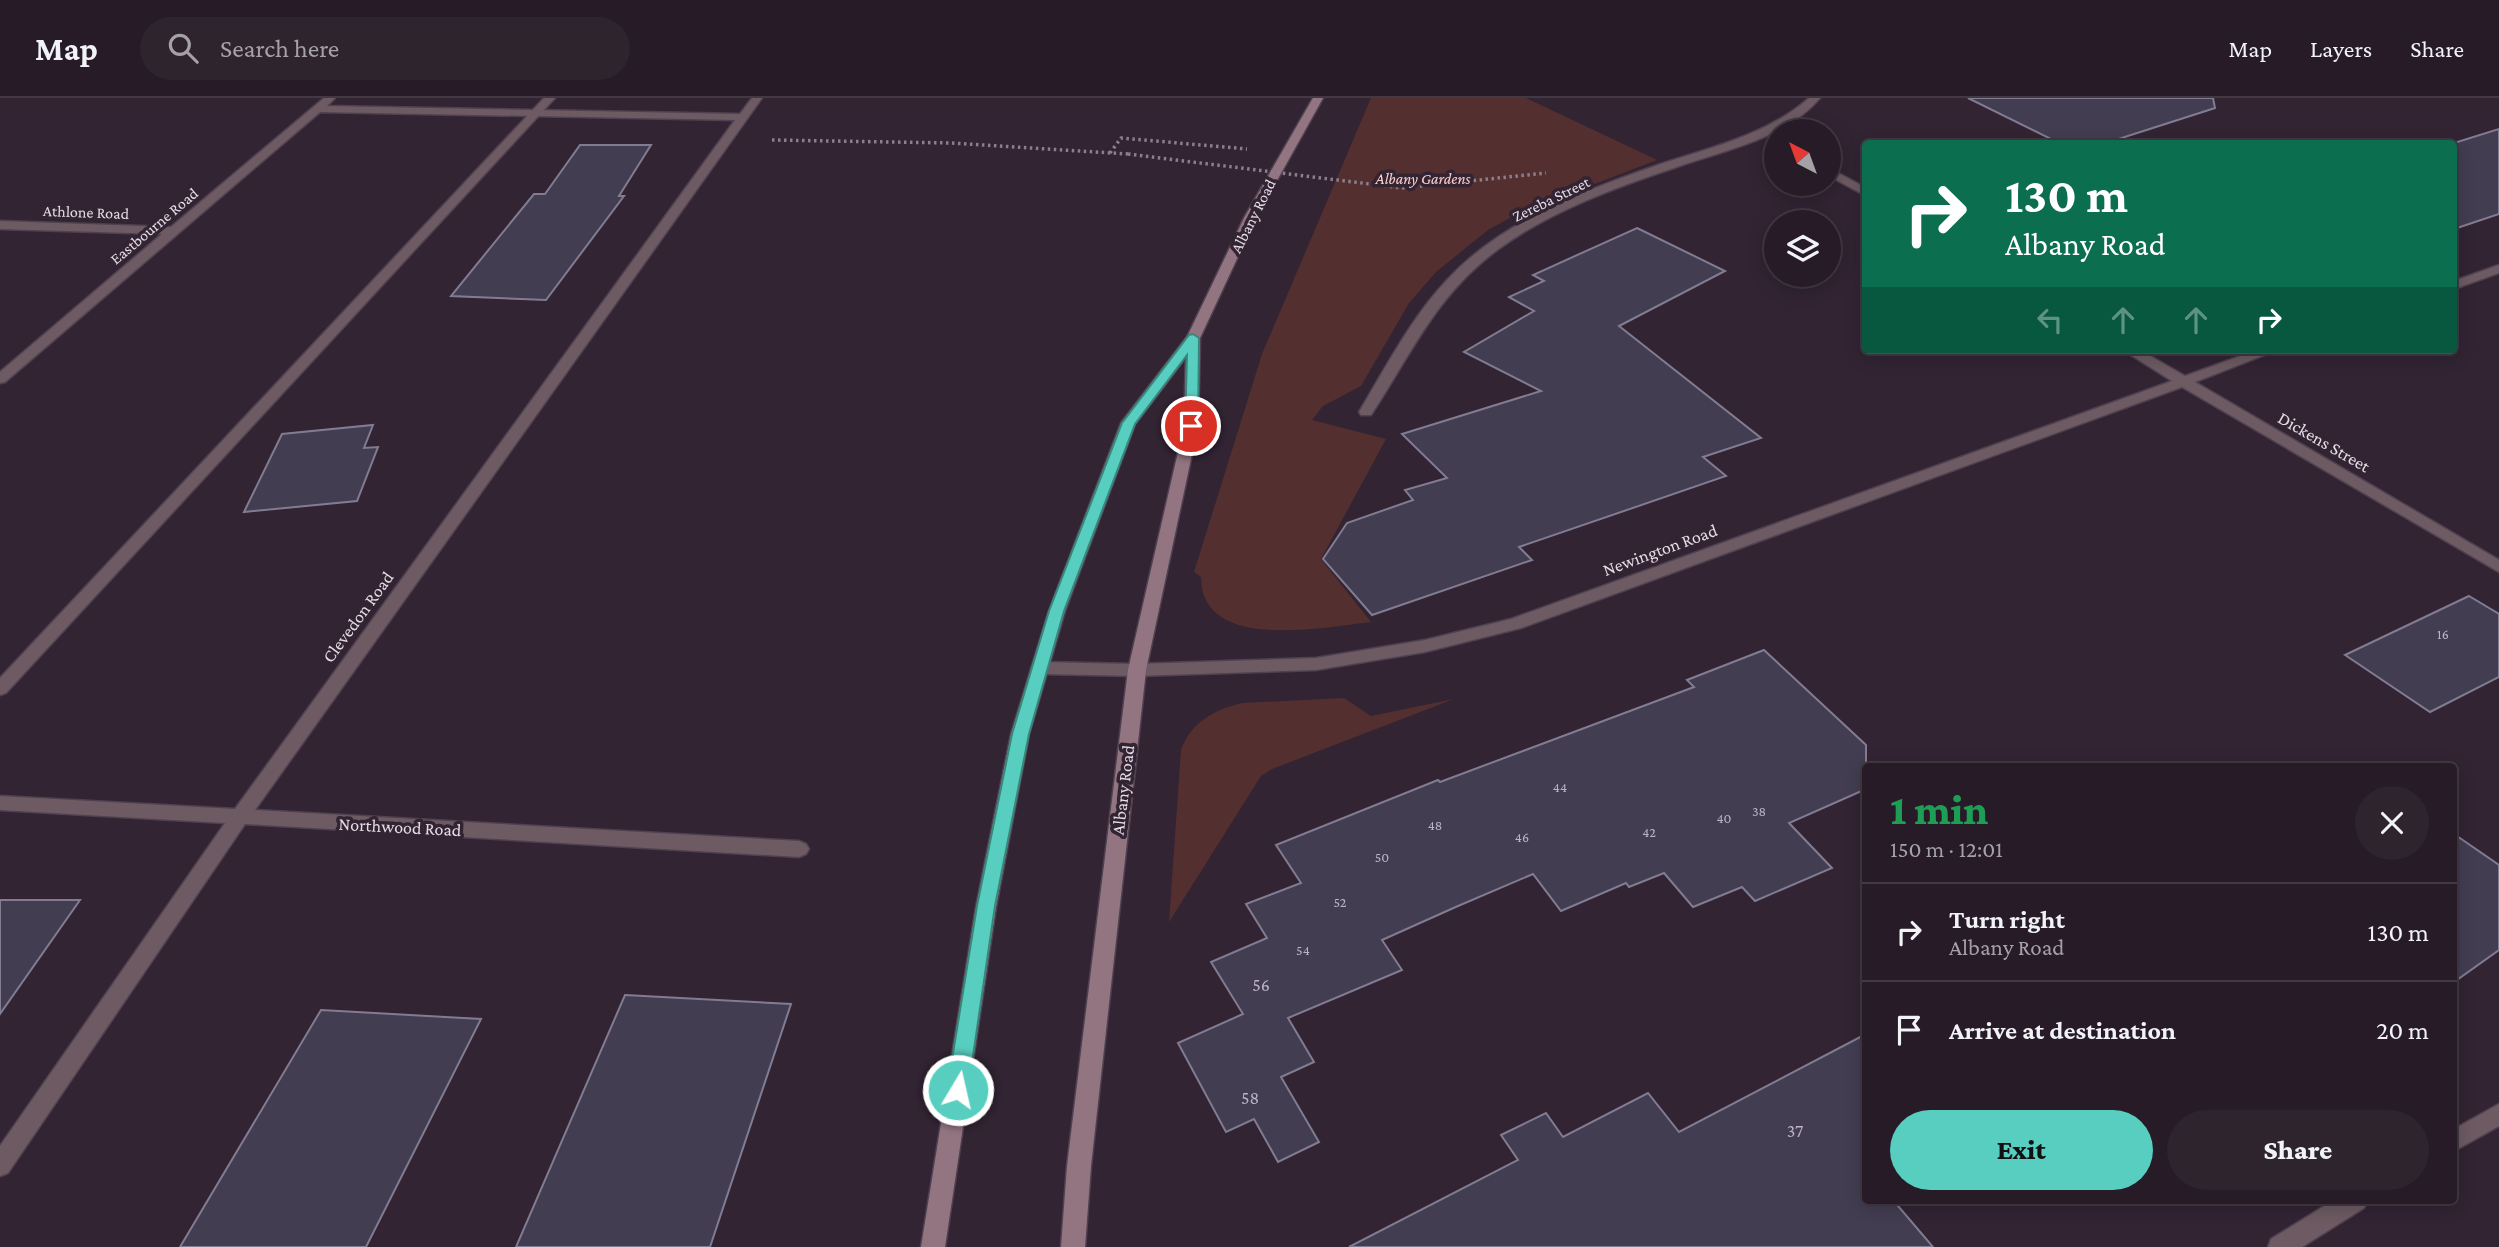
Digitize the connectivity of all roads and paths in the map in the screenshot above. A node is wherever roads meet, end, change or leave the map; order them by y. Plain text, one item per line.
1 (330, 98) edge
2 (550, 98) edge
3 (757, 98) edge
4 (1318, 98) edge
5 (1815, 98) edge
6 (317, 109) junction
7 (537, 113) junction
8 (743, 117) junction
9 (1791, 119) edge
10 (1764, 136) edge
11 (764, 140) dead end
12 (1247, 149) dead end
13 (1110, 153) junction
14 (1558, 174) dead end
15 (1841, 178) edge
16 (1862, 191) edge
17 (0, 225) edge
18 (171, 231) junction
19 (2499, 269) edge
20 (2457, 284) edge
21 (1193, 338) junction
22 (2137, 354) edge
23 (2259, 354) edge
24 (0, 379) edge
25 (2182, 381) junction
26 (1366, 412) dead end
27 (2499, 567) edge
28 (1040, 668) junction
29 (1137, 670) junction
30 (0, 689) edge
31 (0, 803) edge
32 (239, 818) junction
33 (799, 849) dead end
34 (2499, 1114) edge
35 (2457, 1140) edge
36 (0, 1165) edge
37 (2350, 1204) edge
38 (933, 1247) edge
39 (1073, 1247) edge
40 (2280, 1247) edge

1 - 6 street, Eastbourne Road
2 - 7 street
3 - 8 street, Clevedon Road
4 - 21 main road, Albany Road
5 - 9 street, Zereba Street
6 - 7 street
6 - 18 street, Eastbourne Road
7 - 8 street
7 - 30 street
8 - 32 street, Clevedon Road
10 - 26 street, Zereba Street
11 - 13 path
12 - 13 path
13 - 14 path, bridge
15 - 16 street
17 - 18 street, Athlone Road
18 - 24 street, Eastbourne Road
19 - 20 street
21 - 28 main road, Albany Road
21 - 29 main road, Albany Road
22 - 25 street, Dickens Street
23 - 25 street, Newington Road
25 - 27 street, Dickens Street
25 - 29 street, Newington Road
28 - 29 street, Newington Road
28 - 38 main road, Albany Road
29 - 39 main road, Albany Road
31 - 32 street, Northwood Road
32 - 33 street, Northwood Road
32 - 36 street, Clevedon Road
34 - 35 street
37 - 40 street

